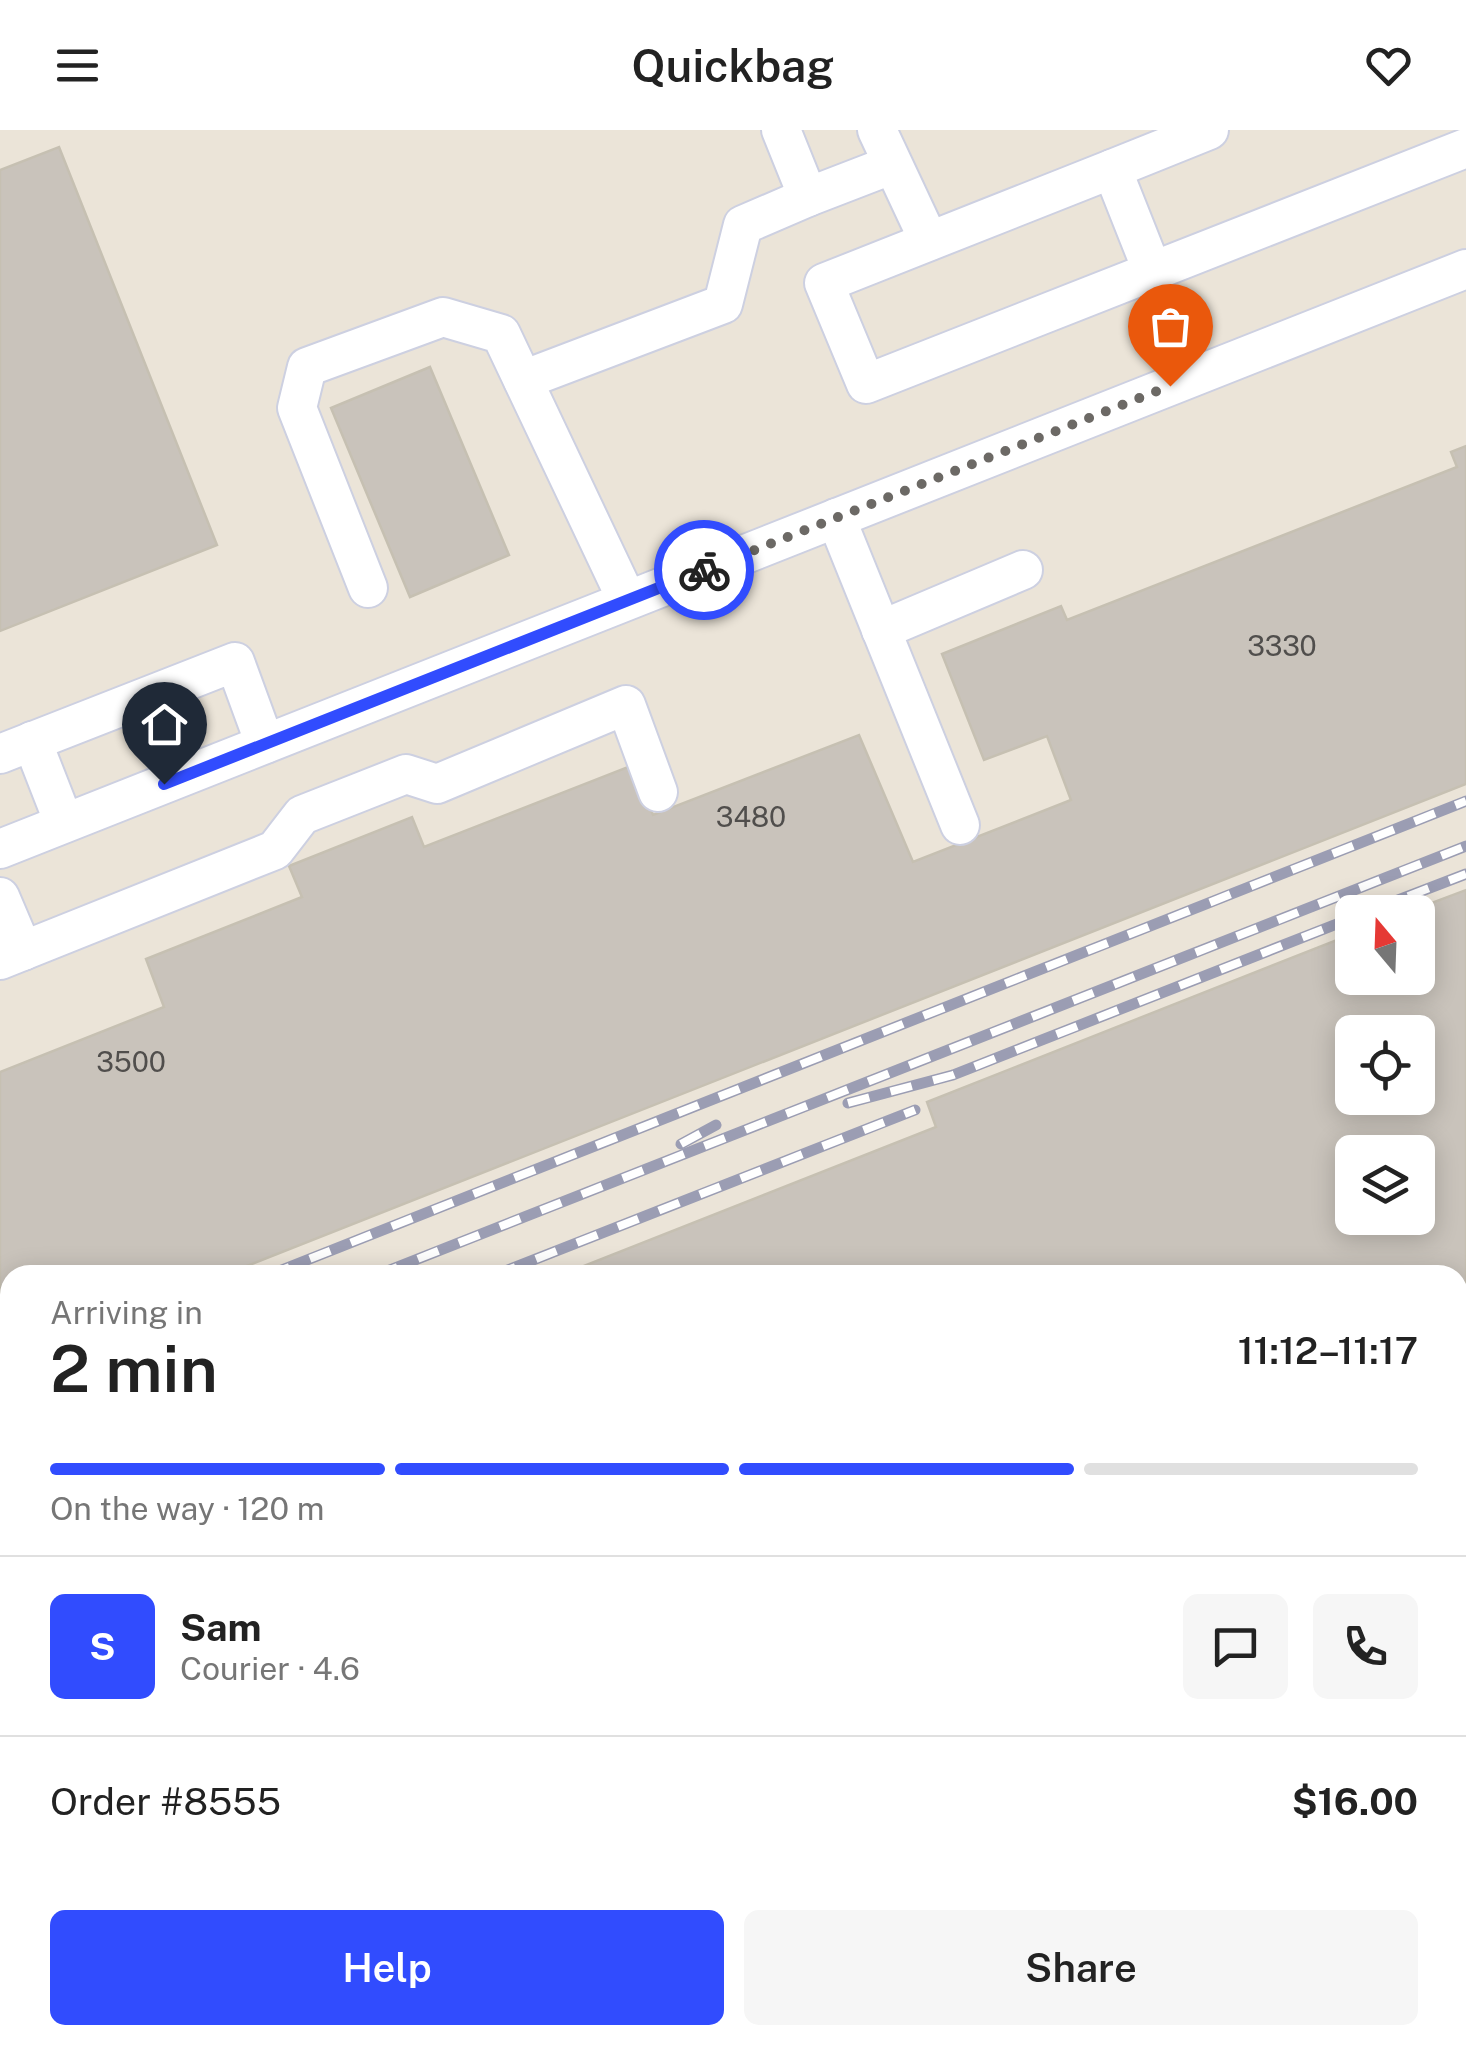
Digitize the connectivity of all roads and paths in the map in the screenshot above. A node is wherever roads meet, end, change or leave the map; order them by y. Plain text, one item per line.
1 (782, 130) edge
2 (1209, 130) edge
3 (884, 147) edge
4 (1466, 148) edge
5 (1112, 169) junction
6 (808, 197) junction
7 (929, 241) junction
8 (1466, 269) edge
9 (1152, 270) junction
10 (523, 380) junction
11 (836, 518) junction
12 (1023, 570) dead end
13 (368, 588) dead end
14 (627, 600) junction
15 (881, 630) junction
16 (265, 744) junction
17 (16, 748) edge
18 (658, 792) dead end
19 (64, 823) junction
20 (960, 826) dead end
21 (0, 849) edge
22 (0, 897) edge
23 (12, 956) edge

1 - 6 street
2 - 5 street
3 - 6 street
3 - 7 street
4 - 9 street
5 - 7 street
5 - 9 street
6 - 10 street
7 - 9 street
8 - 11 street
10 - 13 street
10 - 14 street
11 - 14 street
11 - 15 street
12 - 15 street
14 - 16 street
15 - 20 street
16 - 17 street
16 - 19 street
17 - 19 street
18 - 23 street
19 - 21 street
22 - 23 street

